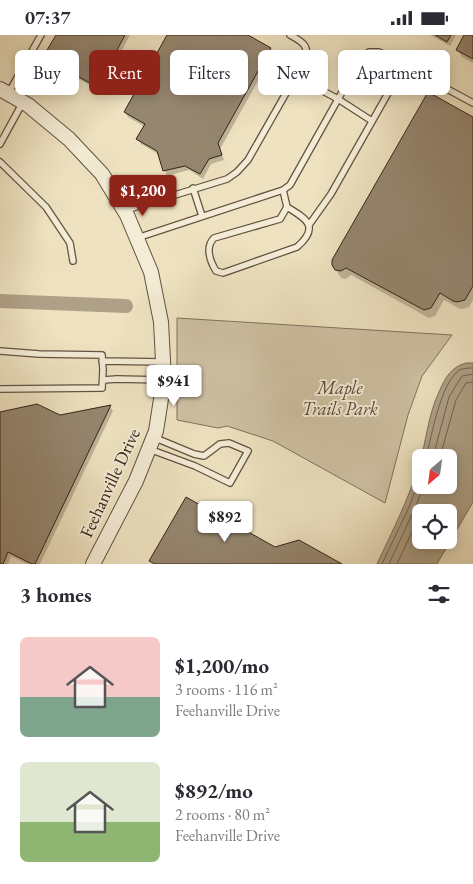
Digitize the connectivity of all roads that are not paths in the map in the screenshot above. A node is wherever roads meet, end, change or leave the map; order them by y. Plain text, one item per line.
1 (41, 35) edge
2 (290, 35) edge
3 (307, 50) edge
4 (450, 90) edge
5 (4, 91) edge
6 (328, 94) edge
7 (284, 95) edge
8 (340, 95) edge
9 (387, 95) edge
10 (338, 99) junction
11 (23, 102) junction
12 (473, 103) edge
13 (372, 121) junction
14 (0, 144) edge
15 (0, 162) edge
16 (193, 188) junction
17 (283, 190) junction
18 (287, 207) junction
19 (124, 210) junction
20 (202, 216) junction
21 (309, 225) junction
22 (136, 238) junction
23 (73, 261) dead end
24 (0, 351) edge
25 (102, 361) junction
26 (163, 362) junction
27 (102, 380) junction
28 (164, 380) junction
29 (0, 389) edge
30 (151, 443) junction
31 (93, 564) edge

1 - 5 lane
2 - 3 lane
4 - 12 lane
5 - 11 street, Feehanville Drive
6 - 10 lane
7 - 16 lane
8 - 10 lane
9 - 13 lane
10 - 13 lane
10 - 17 lane
11 - 14 lane
11 - 19 street, Feehanville Drive
13 - 21 lane
15 - 23 lane
16 - 19 lane
16 - 20 lane
17 - 18 lane
17 - 20 lane
18 - 21 lane
18 - 21 lane
19 - 22 street, Feehanville Drive
20 - 22 lane
22 - 26 street, Feehanville Drive
24 - 25 lane
25 - 26 lane
25 - 27 lane
26 - 28 street, Feehanville Drive
27 - 28 lane
27 - 29 lane
28 - 30 street, Feehanville Drive
30 - 30 lane
30 - 31 street, Feehanville Drive

